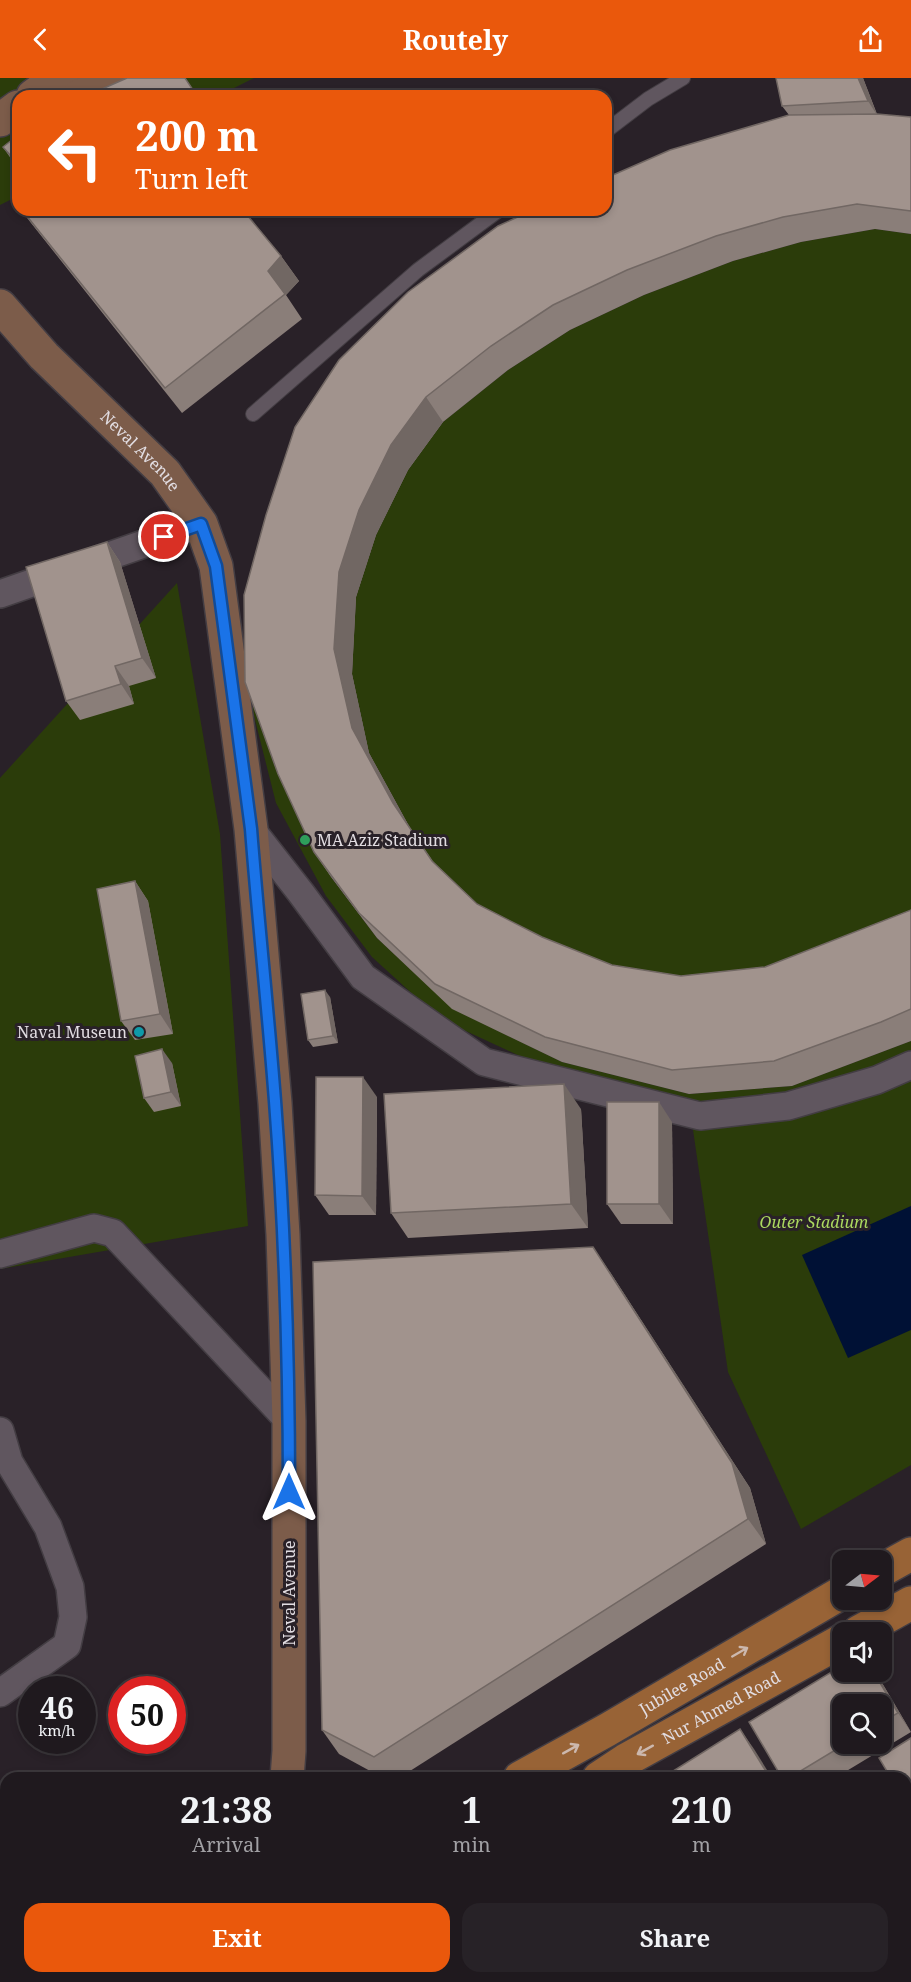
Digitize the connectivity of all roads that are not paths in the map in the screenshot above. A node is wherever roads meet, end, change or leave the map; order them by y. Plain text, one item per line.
1 (64, 78) edge
2 (126, 78) edge
3 (683, 78) edge
4 (41, 90) edge
5 (95, 90) edge
6 (12, 112) edge
7 (0, 121) edge
8 (612, 126) edge
9 (491, 216) edge
10 (0, 306) edge
11 (252, 414) dead end
12 (201, 524) junction
13 (0, 594) edge
14 (251, 829) junction
15 (911, 1065) edge
16 (0, 1254) edge
17 (289, 1421) junction
18 (0, 1431) edge
19 (911, 1554) edge
20 (892, 1564) edge
21 (832, 1598) edge
22 (911, 1604) edge
23 (878, 1622) edge
24 (832, 1646) edge
25 (0, 1693) edge
26 (287, 1772) edge
27 (531, 1772) edge
28 (608, 1772) edge

1 - 4 main road
2 - 5 main road
3 - 8 lane
6 - 7 main road
9 - 11 lane
10 - 12 main road, Neval Avenue
12 - 13 street
12 - 14 main road, Neval Avenue
14 - 15 street
14 - 17 main road, Neval Avenue
16 - 17 street
17 - 26 main road, Neval Avenue
18 - 25 street
19 - 20 main road
27 -> 21 main road, Jubilee Road
22 - 23 main road
24 -> 28 main road, Nur Ahmed Road

